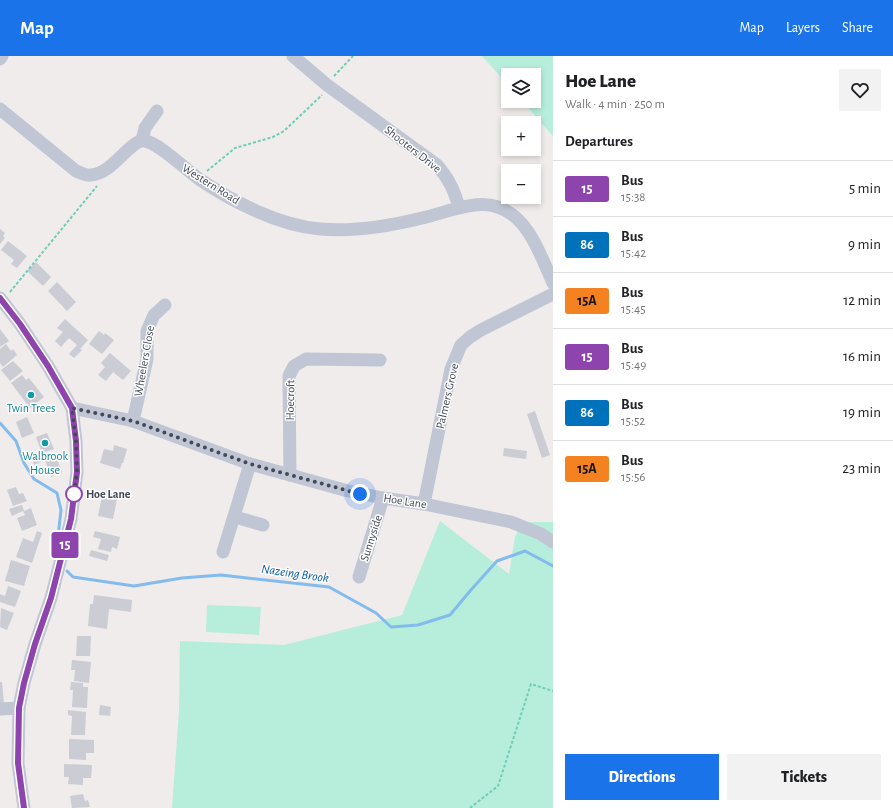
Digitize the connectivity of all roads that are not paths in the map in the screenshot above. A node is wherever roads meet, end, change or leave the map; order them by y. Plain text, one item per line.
1 (2, 56) edge
2 (293, 56) edge
3 (0, 59) edge
4 (0, 109) edge
5 (157, 111) dead end
6 (142, 140) junction
7 (459, 208) junction
8 (553, 283) edge
9 (553, 294) edge
10 (1, 300) edge
11 (165, 305) dead end
12 (380, 360) dead end
13 (72, 408) junction
14 (133, 421) junction
15 (250, 464) junction
16 (290, 475) junction
17 (383, 498) junction
18 (424, 504) junction
19 (235, 517) junction
20 (263, 525) dead end
21 (553, 542) edge
22 (224, 552) dead end
23 (358, 577) dead end
24 (19, 708) junction
25 (0, 709) edge
26 (24, 808) edge

1 - 3 street
2 - 7 street, Shooters Drive
4 - 6 street
5 - 6 street
6 - 7 street, Western Road
7 - 8 street
9 - 18 street, Palmers Grove
10 - 13 street
11 - 14 street, Wheelers Close
12 - 16 street, Hoecroft
13 - 14 street, Hoe Lane
13 - 24 street
14 - 15 street, Hoe Lane
15 - 16 street, Hoe Lane
15 - 19 street
16 - 17 street, Hoe Lane
17 - 18 street, Hoe Lane
17 - 23 street, Sunnyside
18 - 21 street, Hoe Lane
19 - 20 street
19 - 22 street
24 - 25 street
24 - 26 street

